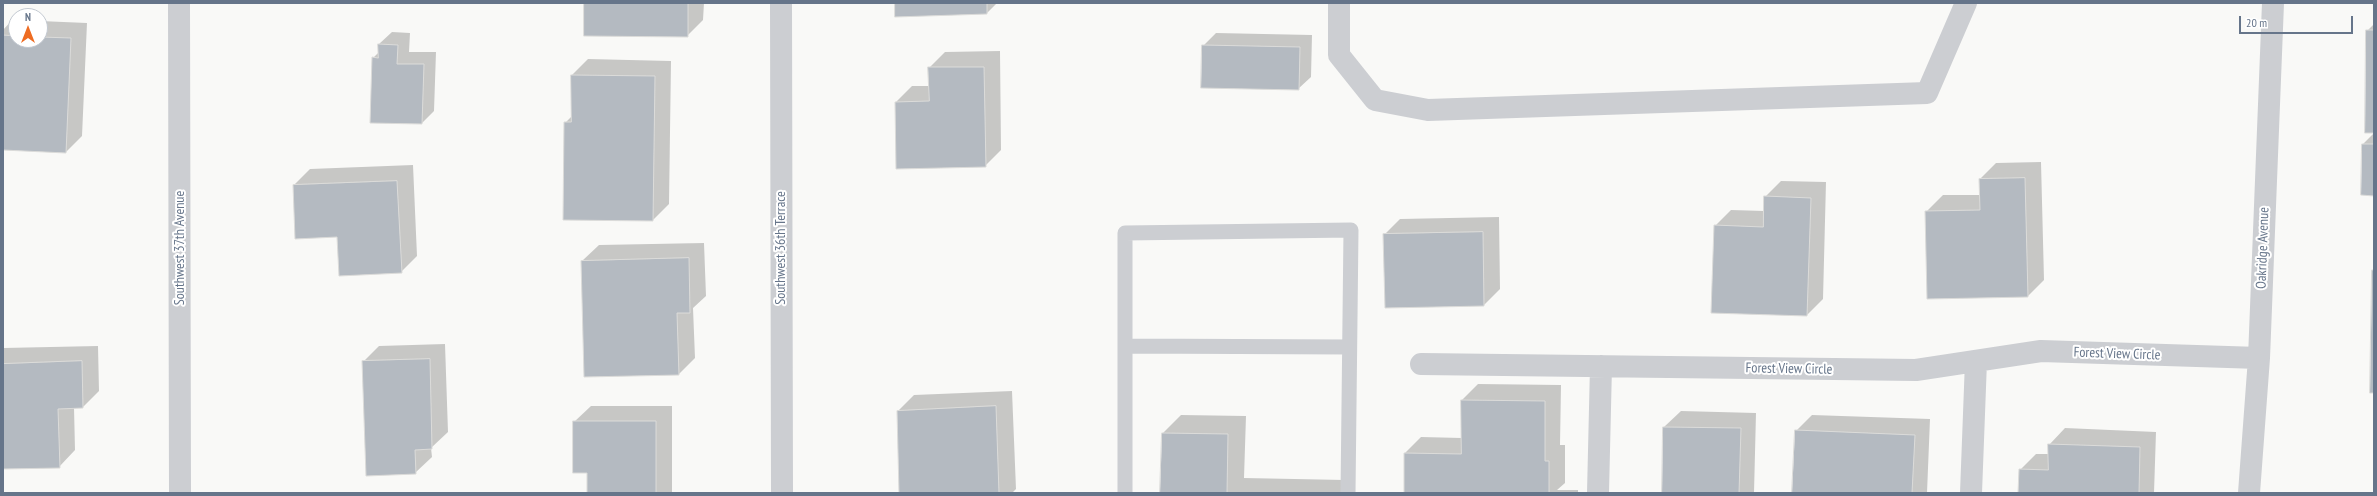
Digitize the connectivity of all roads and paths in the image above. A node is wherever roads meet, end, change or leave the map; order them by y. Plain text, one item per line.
1 (179, 3) edge
2 (781, 3) edge
3 (1339, 3) edge
4 (1966, 3) edge
5 (2273, 3) edge
6 (1125, 346) junction
7 (1349, 347) junction
8 (2259, 358) junction
9 (1976, 361) junction
10 (1421, 364) dead end
11 (1601, 366) junction
12 (180, 493) edge
13 (782, 493) edge
14 (1125, 493) edge
15 (1348, 493) edge
16 (1598, 493) edge
17 (1971, 493) edge
18 (2249, 493) edge

1 - 12 street, Southwest 37th Avenue
2 - 13 street, Southwest 36th Terrace
3 - 4 street
5 - 8 street, Oakridge Avenue
6 - 7 lane
6 - 7 lane
6 - 14 lane
7 - 15 lane
8 - 9 street, Forest View Circle
8 - 18 street, Oakridge Avenue
9 - 11 street, Forest View Circle
9 - 17 street
10 - 11 street, Forest View Circle
11 - 16 street

